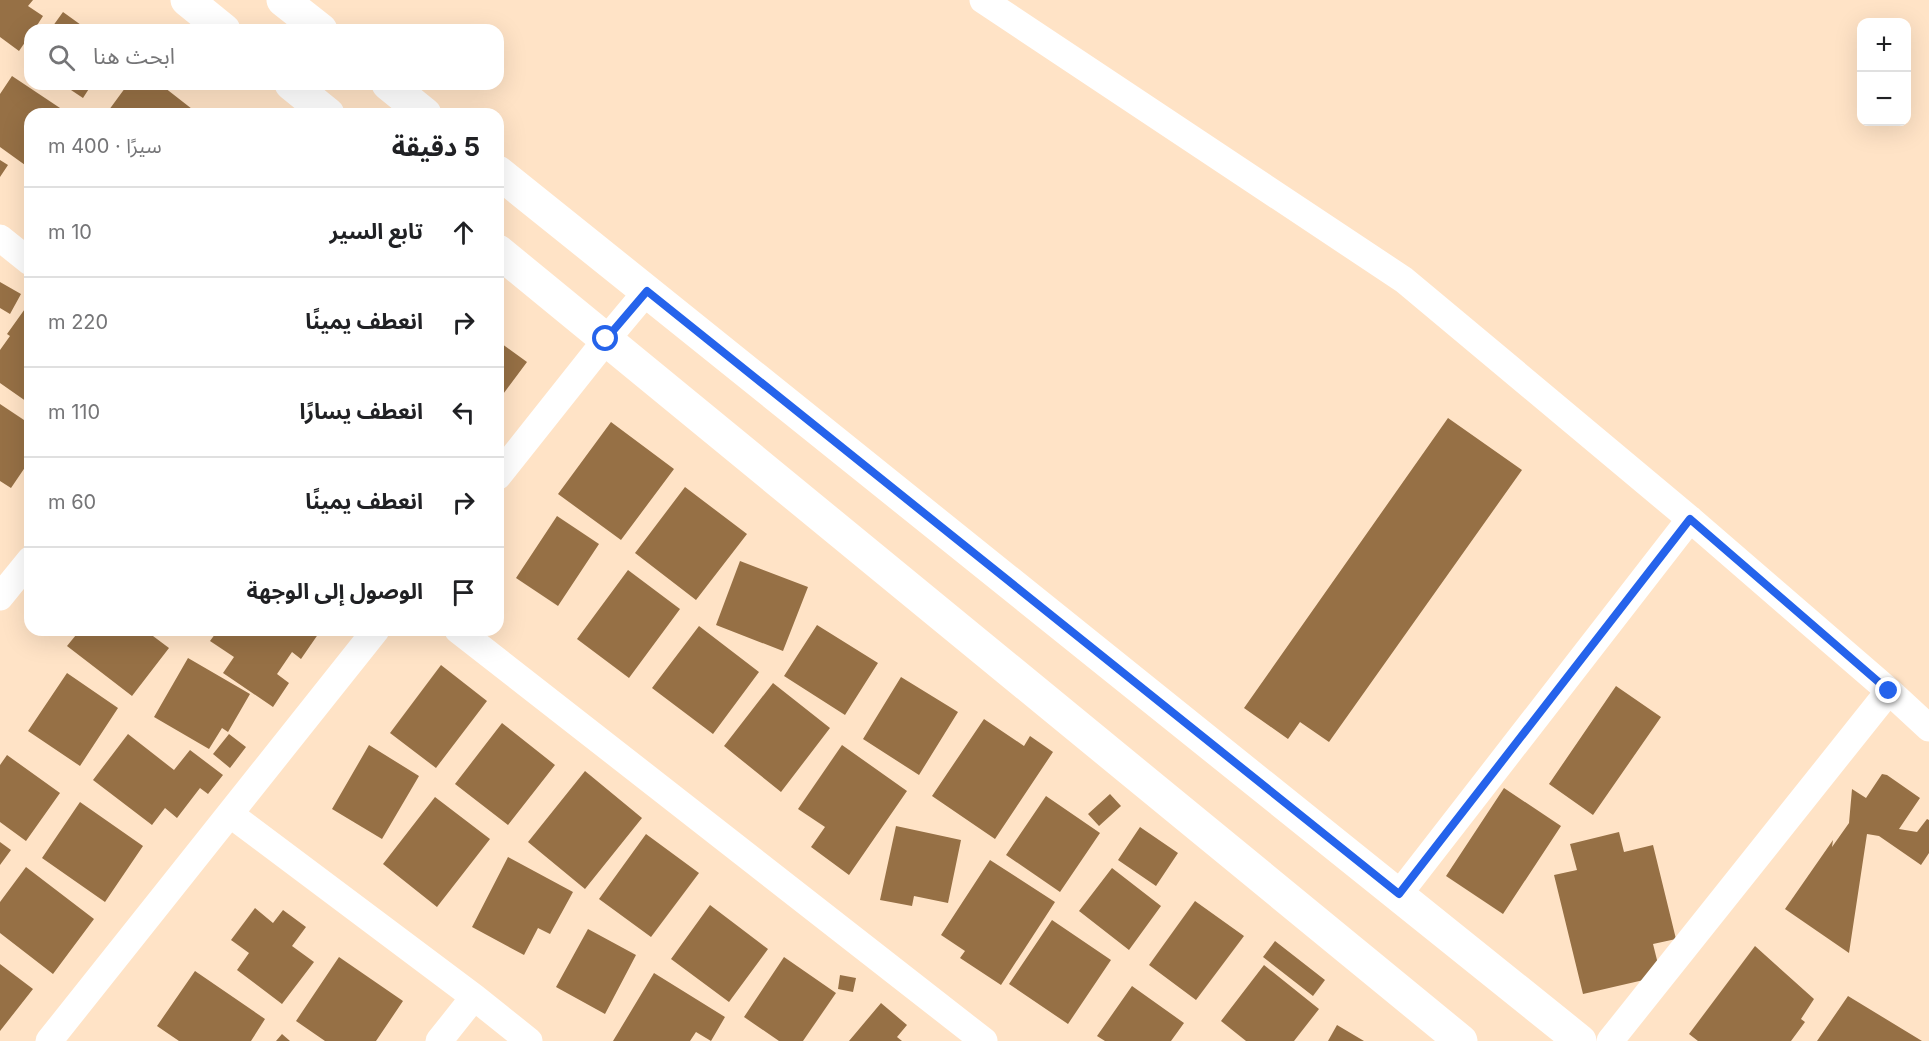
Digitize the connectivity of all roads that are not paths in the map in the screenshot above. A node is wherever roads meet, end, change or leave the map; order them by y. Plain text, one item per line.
1 (187, 0) edge
2 (283, 0) edge
3 (983, 0) edge
4 (217, 24) edge
5 (313, 24) edge
6 (298, 90) edge
7 (394, 90) edge
8 (321, 108) edge
9 (411, 108) edge
10 (504, 177) edge
11 (0, 238) edge
12 (504, 256) edge
13 (24, 257) edge
14 (647, 291) junction
15 (606, 339) junction
16 (504, 468) edge
17 (1690, 519) junction
18 (24, 567) edge
19 (0, 597) edge
20 (371, 636) edge
21 (466, 636) edge
22 (1889, 691) junction
23 (1929, 728) edge
24 (230, 814) junction
25 (1399, 894) junction
26 (474, 997) junction
27 (49, 1041) edge
28 (439, 1041) edge
29 (529, 1041) edge
30 (984, 1041) edge
31 (1461, 1041) edge
32 (1580, 1041) edge
33 (1610, 1041) edge

1 - 4 street
2 - 5 street
3 - 17 street
6 - 8 street
7 - 9 street
10 - 14 street
11 - 13 street
12 - 15 street
14 - 15 street
14 - 25 street
15 - 16 street
15 - 31 street
17 - 22 street
17 - 25 street
18 - 19 street
20 - 24 street
21 - 30 street
22 - 23 street
22 - 33 street
24 - 26 street
24 - 27 street
25 - 32 street
26 - 28 street
26 - 29 street

